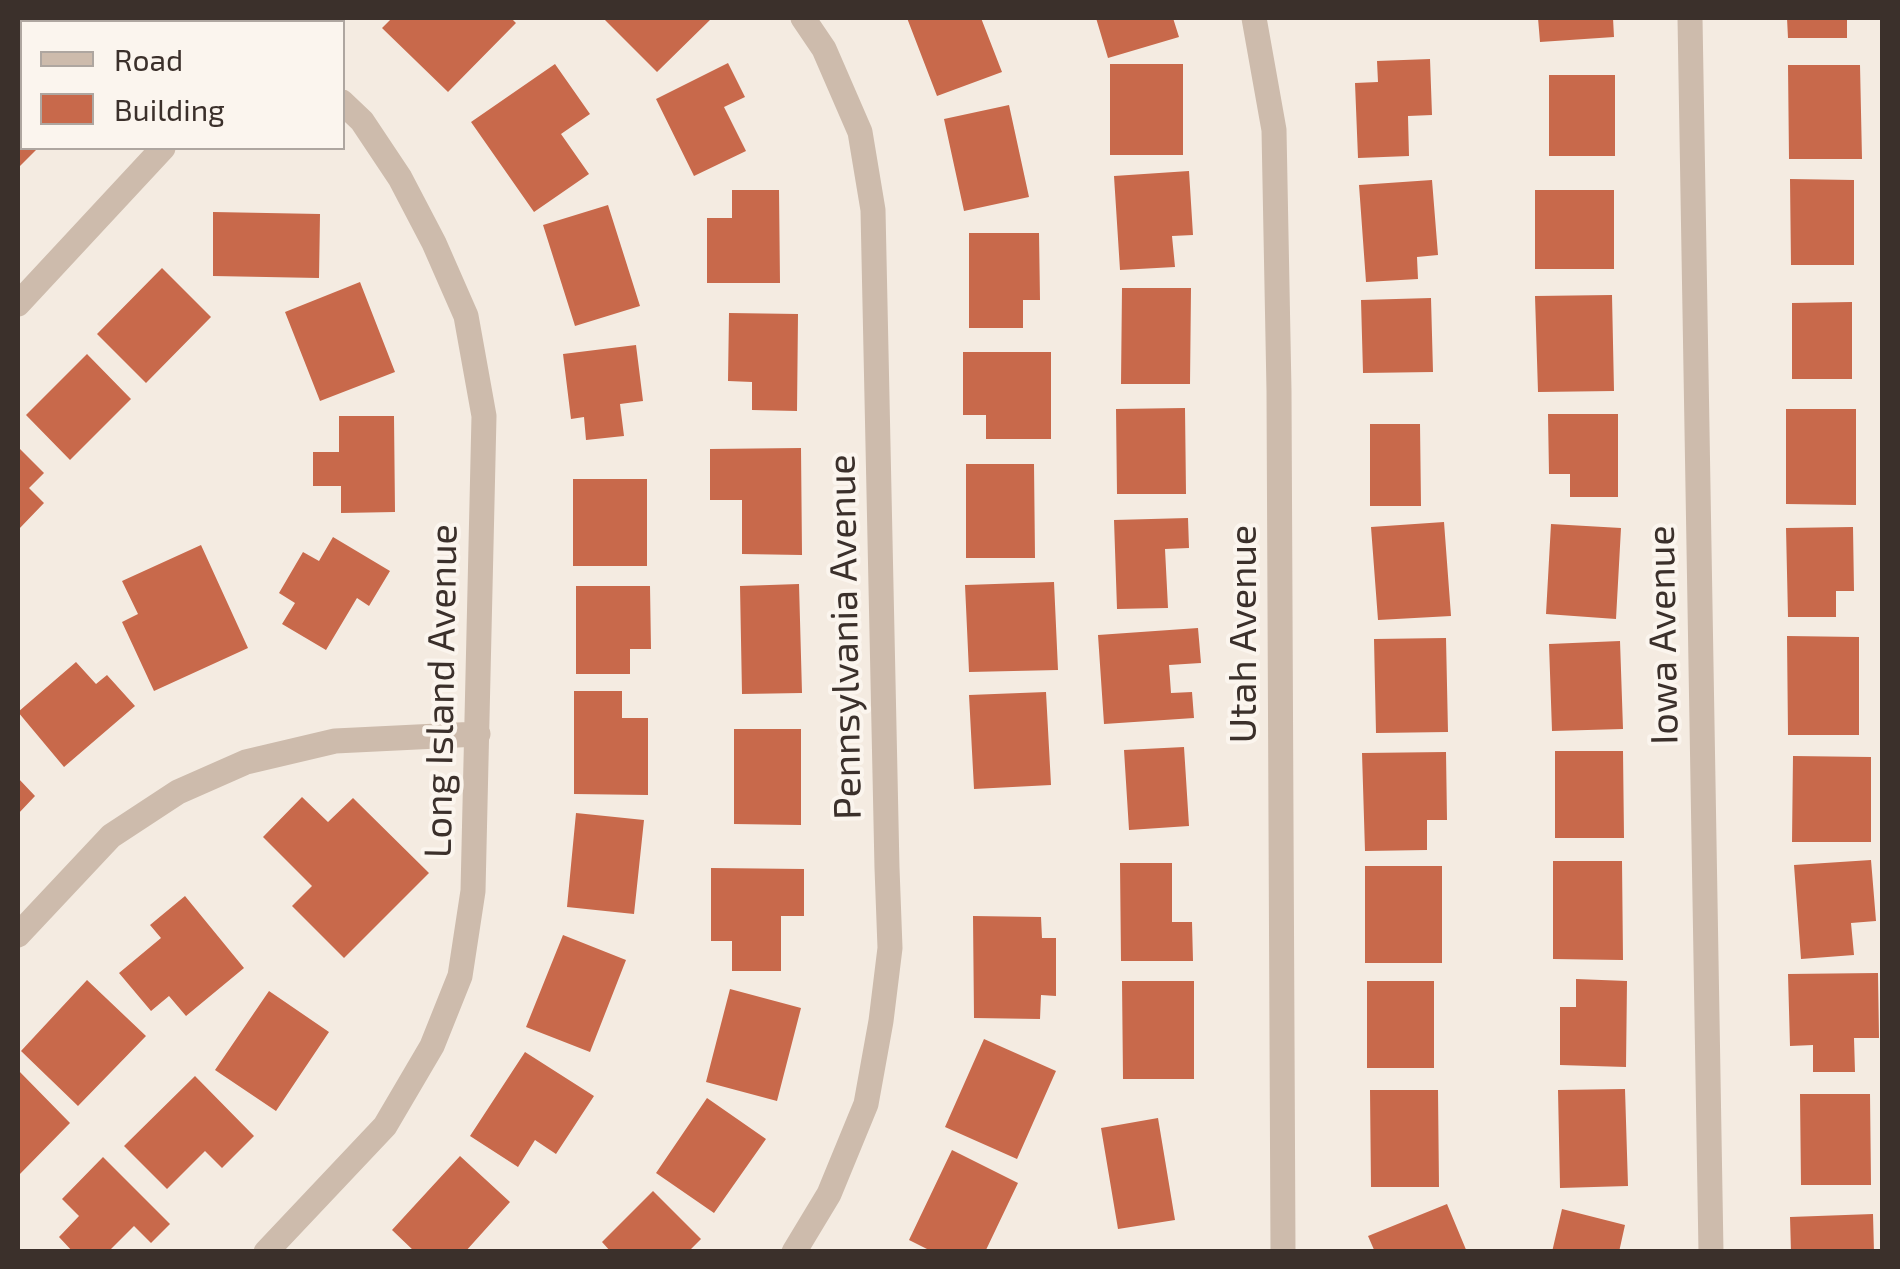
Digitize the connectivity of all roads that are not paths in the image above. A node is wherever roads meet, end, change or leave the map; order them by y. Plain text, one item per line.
1 (803, 18) edge
2 (1254, 18) edge
3 (1690, 18) edge
4 (345, 105) edge
5 (161, 150) edge
6 (18, 304) edge
7 (478, 734) junction
8 (18, 935) edge
9 (266, 1252) edge
10 (794, 1252) edge
11 (1283, 1252) edge
12 (1711, 1252) edge

1 - 10 street, Pennsylvania Avenue
2 - 11 street, Utah Avenue
3 - 12 street, Iowa Avenue
4 - 7 street, Long Island Avenue
5 - 6 street
7 - 8 street
7 - 9 street, Long Island Avenue

